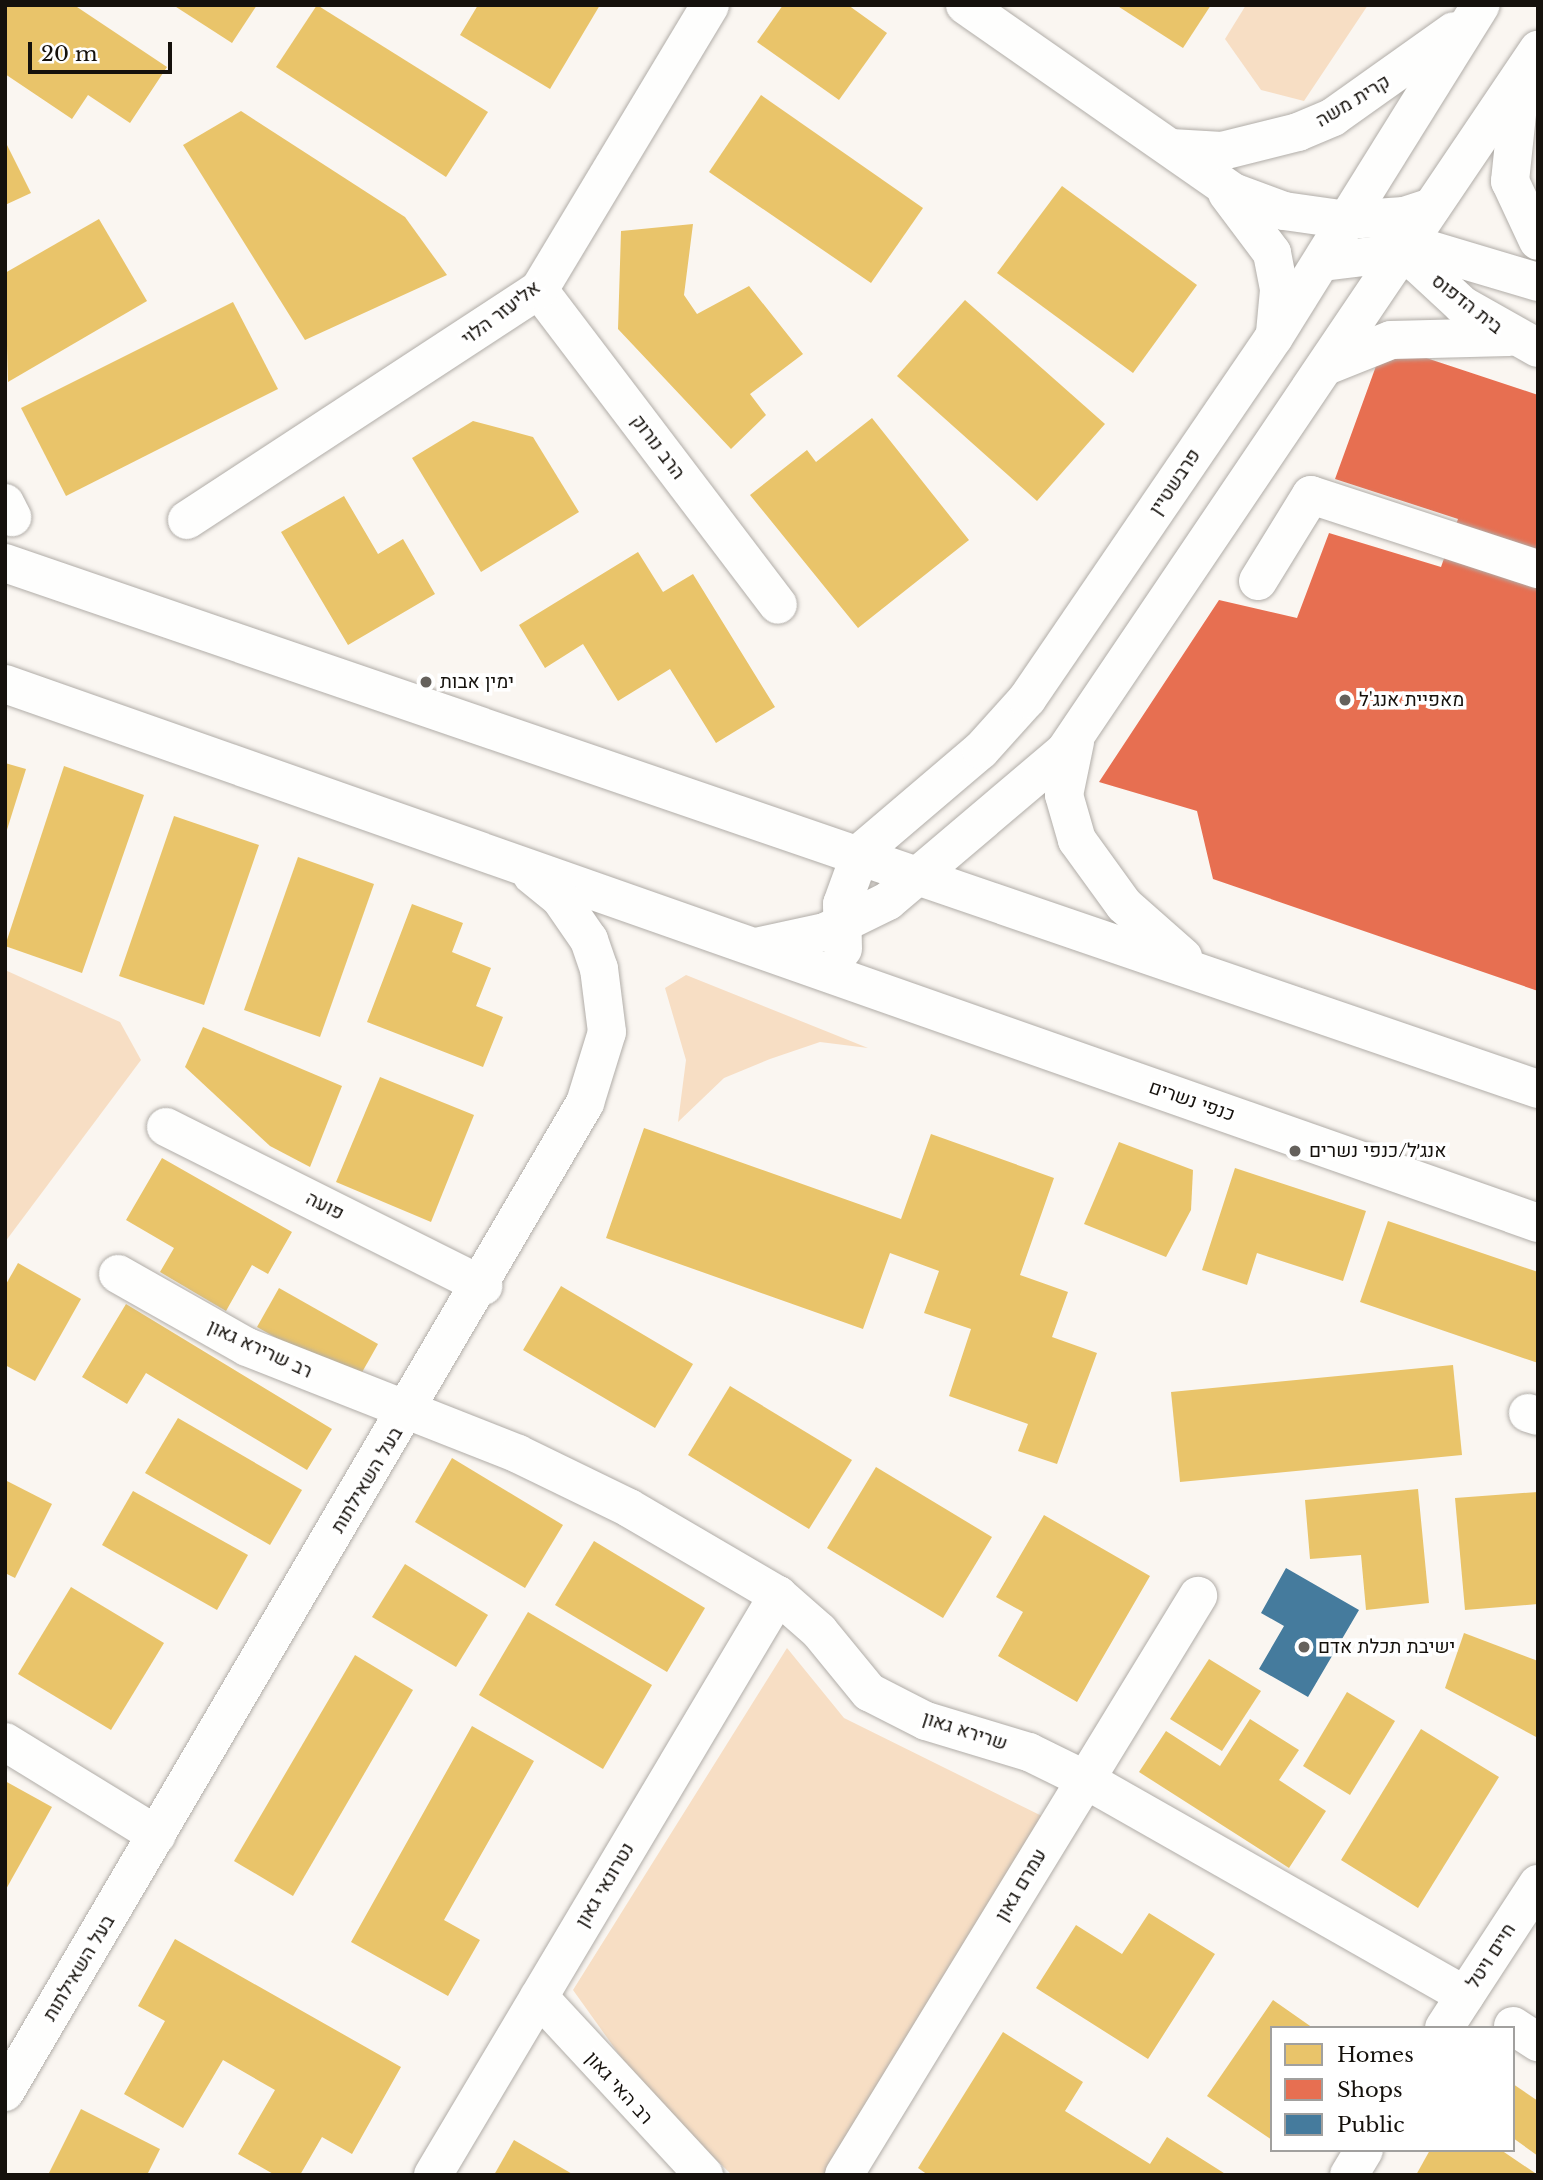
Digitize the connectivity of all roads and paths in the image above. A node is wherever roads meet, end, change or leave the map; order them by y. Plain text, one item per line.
1 (710, 5) edge
2 (965, 5) edge
3 (1479, 9) edge
4 (1530, 61) edge
5 (1171, 148) junction
6 (1382, 163) junction
7 (1213, 179) junction
8 (1347, 220) junction
9 (1397, 234) junction
10 (1538, 241) edge
11 (1323, 262) junction
12 (1538, 282) edge
13 (539, 290) junction
14 (1274, 337) junction
15 (1524, 342) edge
16 (1326, 366) junction
17 (187, 520) dead end
18 (5, 563) edge
19 (1538, 569) edge
20 (1258, 581) dead end
21 (778, 605) dead end
22 (5, 684) edge
23 (1079, 734) junction
24 (861, 852) junction
25 (517, 863) junction
26 (921, 873) junction
27 (842, 926) junction
28 (753, 946) junction
29 (847, 979) junction
30 (1221, 981) junction
31 (1538, 1089) edge
32 (166, 1126) dead end
33 (1538, 1223) edge
34 (118, 1275) dead end
35 (483, 1286) junction
36 (408, 1412) junction
37 (778, 1595) junction
38 (1198, 1596) dead end
39 (5, 1742) edge
40 (1086, 1780) junction
41 (157, 1835) junction
42 (1538, 1884) edge
43 (1465, 1996) junction
44 (539, 1997) junction
45 (1445, 2026) edge
46 (5, 2092) edge
47 (1363, 2152) edge
48 (433, 2175) edge
49 (704, 2175) edge
50 (844, 2175) edge
51 (1349, 2175) edge

1 - 13 street, אליעזר הלוי
2 - 5 street
3 - 5 street, קרית משה
3 - 6 street, פרבשטיין
4 - 9 street
4 - 10 street
5 - 7 street
6 - 8 street, פרבשטיין
6 - 9 street
7 - 8 street
7 - 14 street
8 - 9 street
8 - 11 street, פרבשטיין
9 - 11 street, בית הדפוס
9 - 12 street, בית הדפוס
9 - 15 street, בית הדפוס
9 - 16 street
11 - 14 street, פרבשטיין
13 - 17 street, אליעזר הלוי
13 - 21 street, הרב נורוק
14 - 24 street, פרבשטיין
15 - 16 street
16 - 23 street
18 - 24 street
19 - 20 street
22 - 25 street
23 - 26 street
23 - 30 street
24 - 26 street
24 - 27 street, פרבשטיין
25 - 28 street
25 - 35 street, בעל השאילתות
26 - 27 street
26 - 30 street
27 - 28 street
27 - 29 street, פרבשטיין
28 - 29 street
29 - 33 street, כנפי נשרים
30 - 31 street
32 - 35 street, פועה
34 - 36 street, רב שרירא גאון
35 - 36 street, בעל השאילתות
36 - 37 street, שרירא גאון
36 - 41 street, בעל השאילתות
37 - 40 street, שרירא גאון
37 - 44 street, נטרונאי גאון
38 - 40 street, עמרם גאון
39 - 41 street
40 - 43 street, שרירא גאון
40 - 50 street, עמרם גאון
41 - 46 street, בעל השאילתות
42 - 43 street, חיים ויטל
43 - 45 street, חיים ויטל
44 - 48 street, נטרונאי גאון
44 - 49 street, רב האי גאון
47 - 51 street

